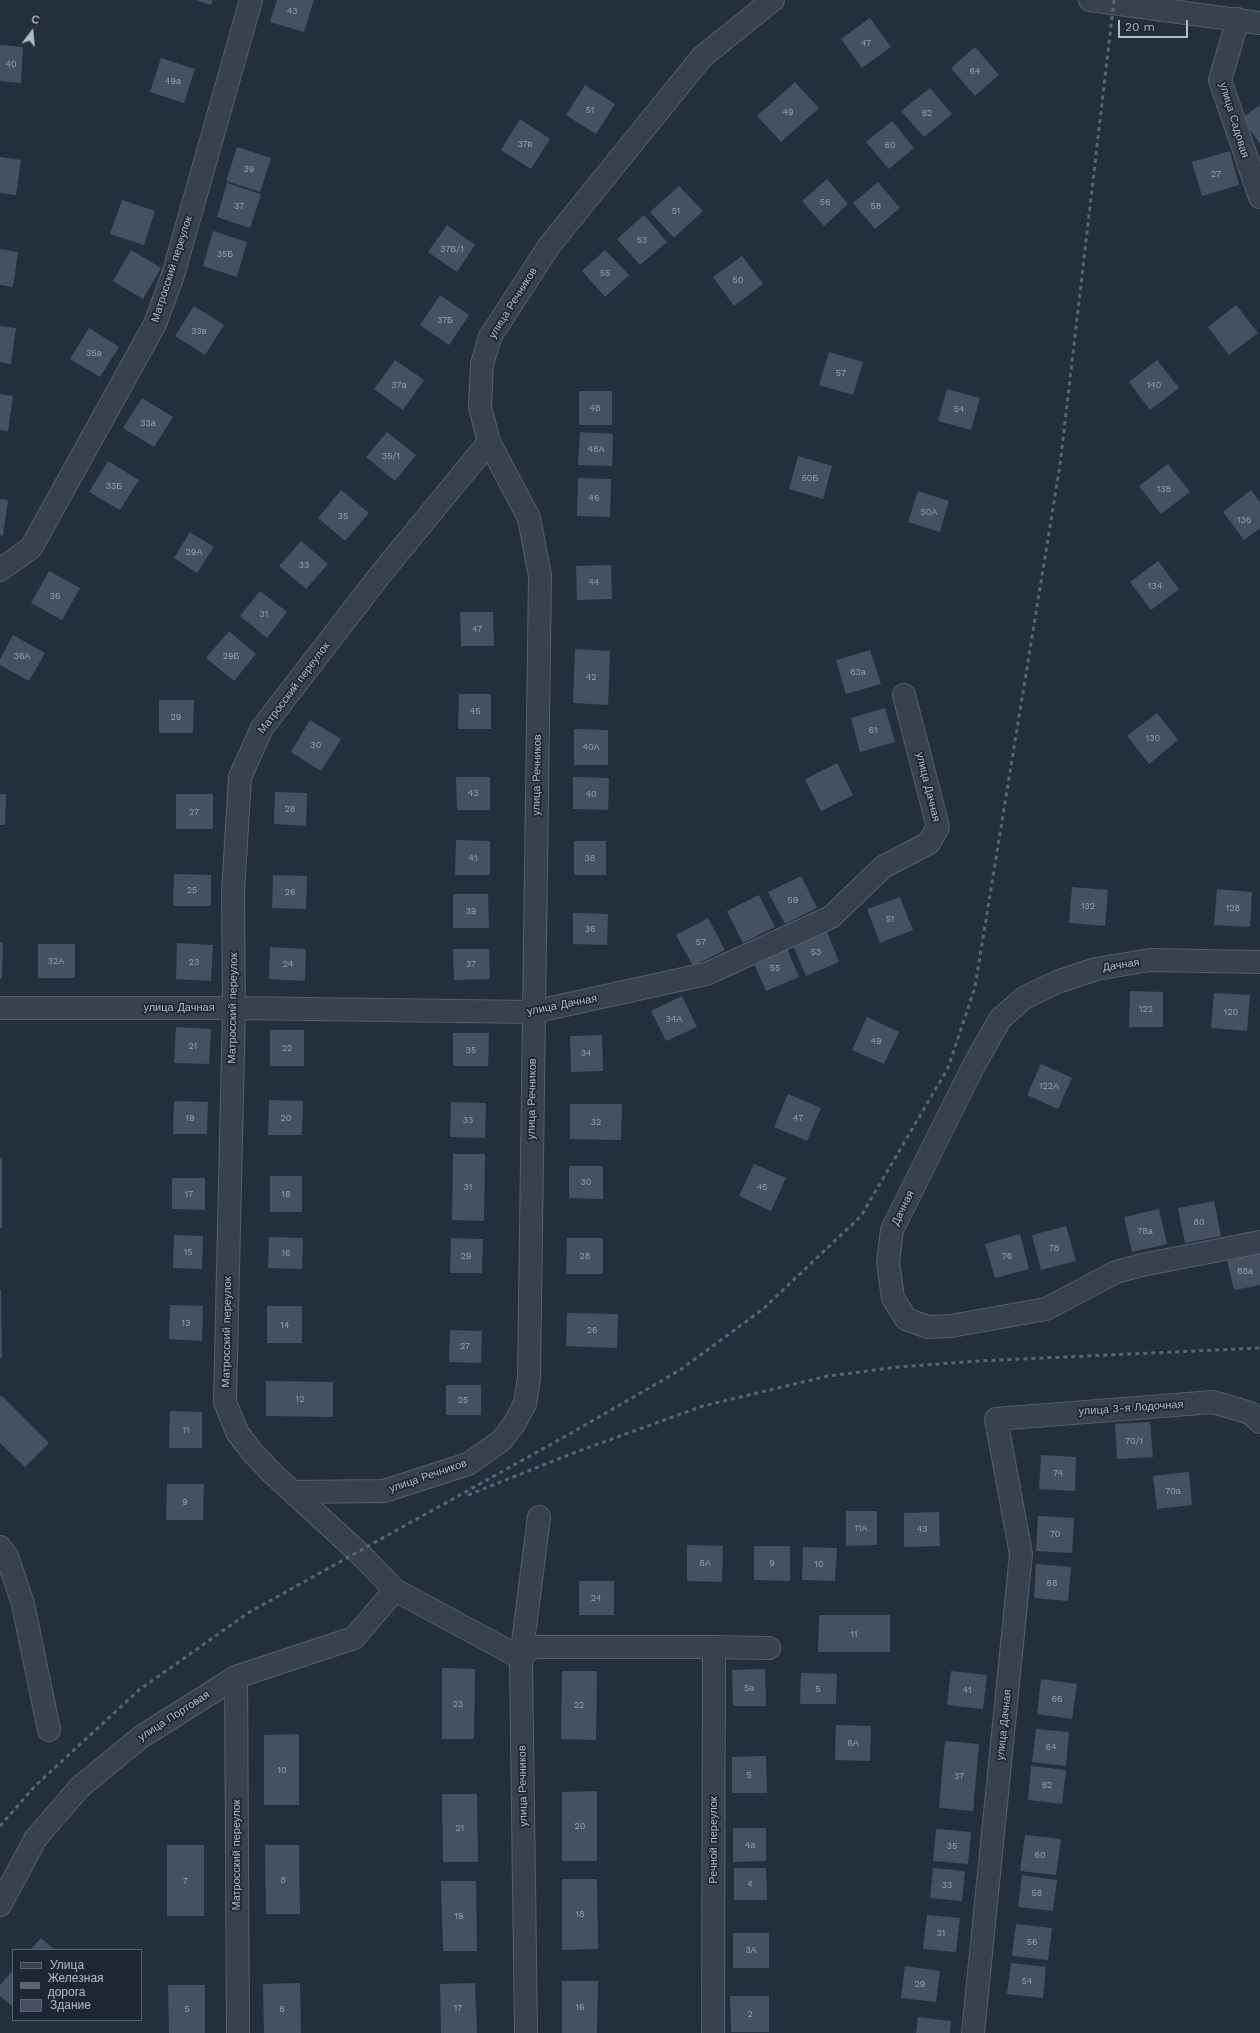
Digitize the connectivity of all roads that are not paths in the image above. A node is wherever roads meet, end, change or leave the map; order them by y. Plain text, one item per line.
1 (251, 0) edge
2 (773, 0) edge
3 (1090, 0) edge
4 (1238, 19) junction
5 (1260, 23) edge
6 (1260, 197) edge
7 (489, 442) junction
8 (0, 570) edge
9 (904, 695) dead end
10 (1260, 962) edge
11 (0, 1008) edge
12 (234, 1008) junction
13 (533, 1012) junction
14 (1260, 1242) edge
15 (996, 1419) joint
16 (1260, 1422) edge
17 (293, 1492) junction
18 (539, 1517) dead end
19 (0, 1547) edge
20 (395, 1590) junction
21 (714, 1647) junction
22 (769, 1648) dead end
23 (521, 1658) junction
24 (236, 1677) junction
25 (48, 1730) dead end
26 (0, 1905) edge
27 (238, 2033) edge
28 (526, 2033) edge
29 (713, 2033) edge
30 (973, 2033) edge

1 - 8 street, Матросский переулок
2 - 7 street, улица Речников
3 - 4 street
4 - 5 street
4 - 6 street, улица Садовая
7 - 12 street, Матросский переулок
7 - 13 street, улица Речников
9 - 13 street, улица Дачная
10 - 14 street, Дачная
11 - 12 street, улица Дачная
12 - 13 street, улица Дачная
12 - 17 street, Матросский переулок
13 - 17 street, улица Речников
15 - 16 street, улица 3-я Лодочная
15 - 30 street, улица Дачная
17 - 20 street, Матросский переулок
18 - 23 street, улица Речников
19 - 25 street
20 - 23 street
20 - 24 street, улица Портовая
21 - 22 street
21 - 23 street
21 - 29 street, Речной переулок
23 - 28 street, улица Речников
24 - 26 street, улица Портовая
24 - 27 street, Матросский переулок

